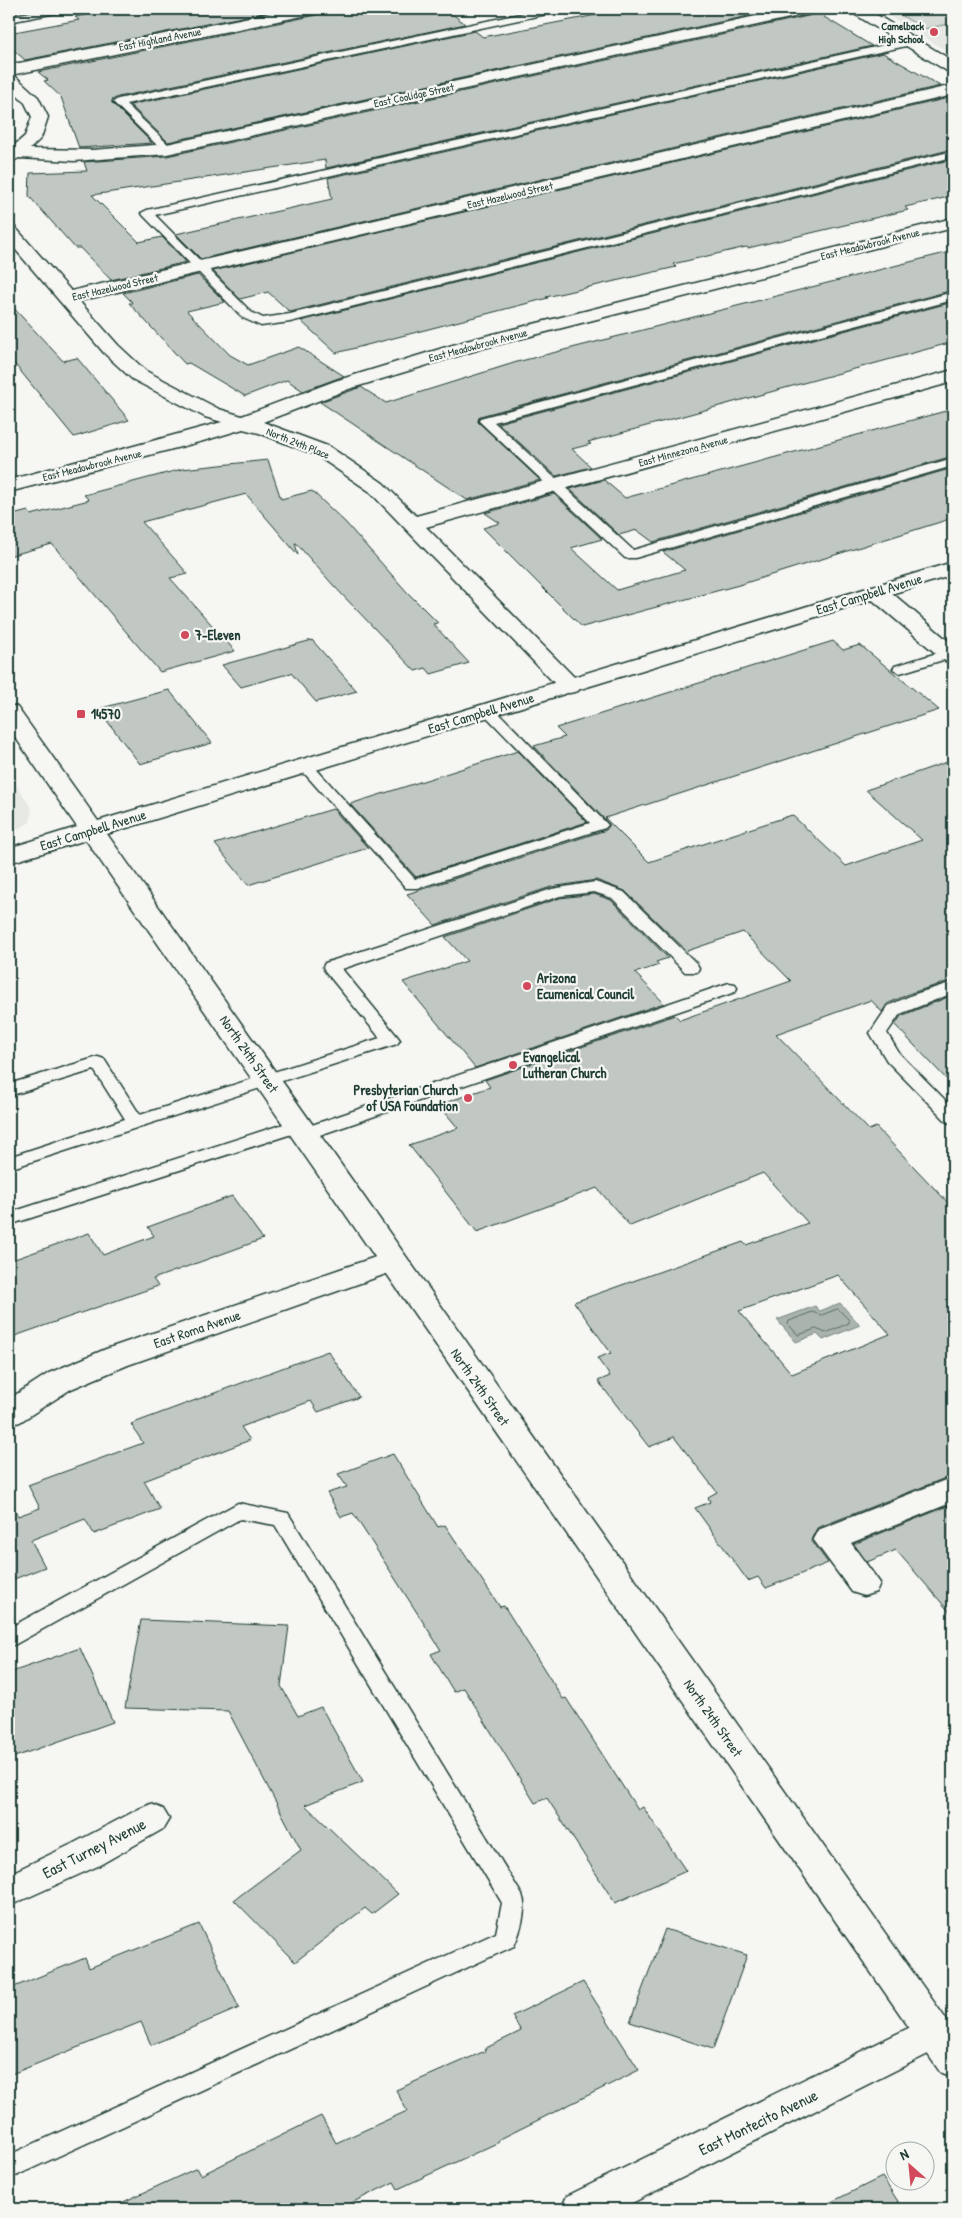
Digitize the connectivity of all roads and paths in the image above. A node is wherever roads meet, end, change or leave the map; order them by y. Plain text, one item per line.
1 (61, 9) edge
2 (312, 9) edge
3 (556, 9) edge
4 (808, 9) edge
5 (857, 9) edge
6 (9, 18) edge
7 (911, 42) junction
8 (953, 68) edge
9 (9, 70) edge
10 (9, 79) edge
11 (953, 90) edge
12 (167, 149) junction
13 (953, 154) edge
14 (13, 156) edge
15 (953, 223) edge
16 (9, 231) edge
17 (199, 268) junction
18 (953, 296) edge
19 (66, 298) junction
20 (953, 376) edge
21 (241, 423) junction
22 (953, 462) edge
23 (9, 486) edge
24 (554, 486) junction
25 (412, 524) junction
26 (953, 568) edge
27 (877, 592) junction
28 (951, 654) edge
29 (900, 669) dead end
30 (570, 686) junction
31 (489, 711) junction
32 (9, 712) edge
33 (306, 766) junction
34 (92, 830) junction
35 (9, 856) edge
36 (691, 968) dead end
37 (953, 987) edge
38 (729, 988) dead end
39 (267, 1080) junction
40 (9, 1090) edge
41 (953, 1118) edge
42 (136, 1122) junction
43 (302, 1130) junction
44 (9, 1163) edge
45 (9, 1220) edge
46 (393, 1260) junction
47 (9, 1414) edge
48 (953, 1489) edge
49 (864, 1583) dead end
50 (9, 1638) edge
51 (151, 1818) dead end
52 (9, 1890) edge
53 (943, 2047) edge
54 (9, 2167) edge
55 (581, 2209) edge

1 - 6 lane
2 - 9 street, East Highland Avenue
3 - 12 lane
4 - 12 street, East Coolidge Street
5 - 7 street
7 - 8 street
7 - 17 lane
10 - 14 street
11 - 17 street, East Hazelwood Street
12 - 14 street, East Coolidge Street
13 - 17 lane
15 - 21 street, East Meadowbrook Avenue
16 - 19 street, North 24th Place
17 - 19 street, East Hazelwood Street
18 - 24 lane
19 - 21 street, North 24th Place
20 - 24 street, East Minnezona Avenue
21 - 23 street, East Meadowbrook Avenue
21 - 25 street, North 24th Place
22 - 24 lane
24 - 25 street, East Minnezona Avenue
25 - 30 street, North 24th Place
26 - 27 street, East Campbell Avenue
27 - 28 street
27 - 30 street, East Campbell Avenue
28 - 29 lane
30 - 31 street, East Campbell Avenue
31 - 33 street, East Campbell Avenue
31 - 33 lane
32 - 34 street, North 24th Street
33 - 34 street, East Campbell Avenue
34 - 35 street, East Campbell Avenue
34 - 39 street, North 24th Street
36 - 39 lane
37 - 41 lane
38 - 43 lane
39 - 42 lane
39 - 43 street, North 24th Street
40 - 42 lane
42 - 44 lane
43 - 45 lane
43 - 46 street, North 24th Street
46 - 47 street, East Roma Avenue
46 - 53 street, North 24th Street
48 - 49 street
50 - 54 lane
51 - 52 street, East Turney Avenue
53 - 55 street, East Montecito Avenue

